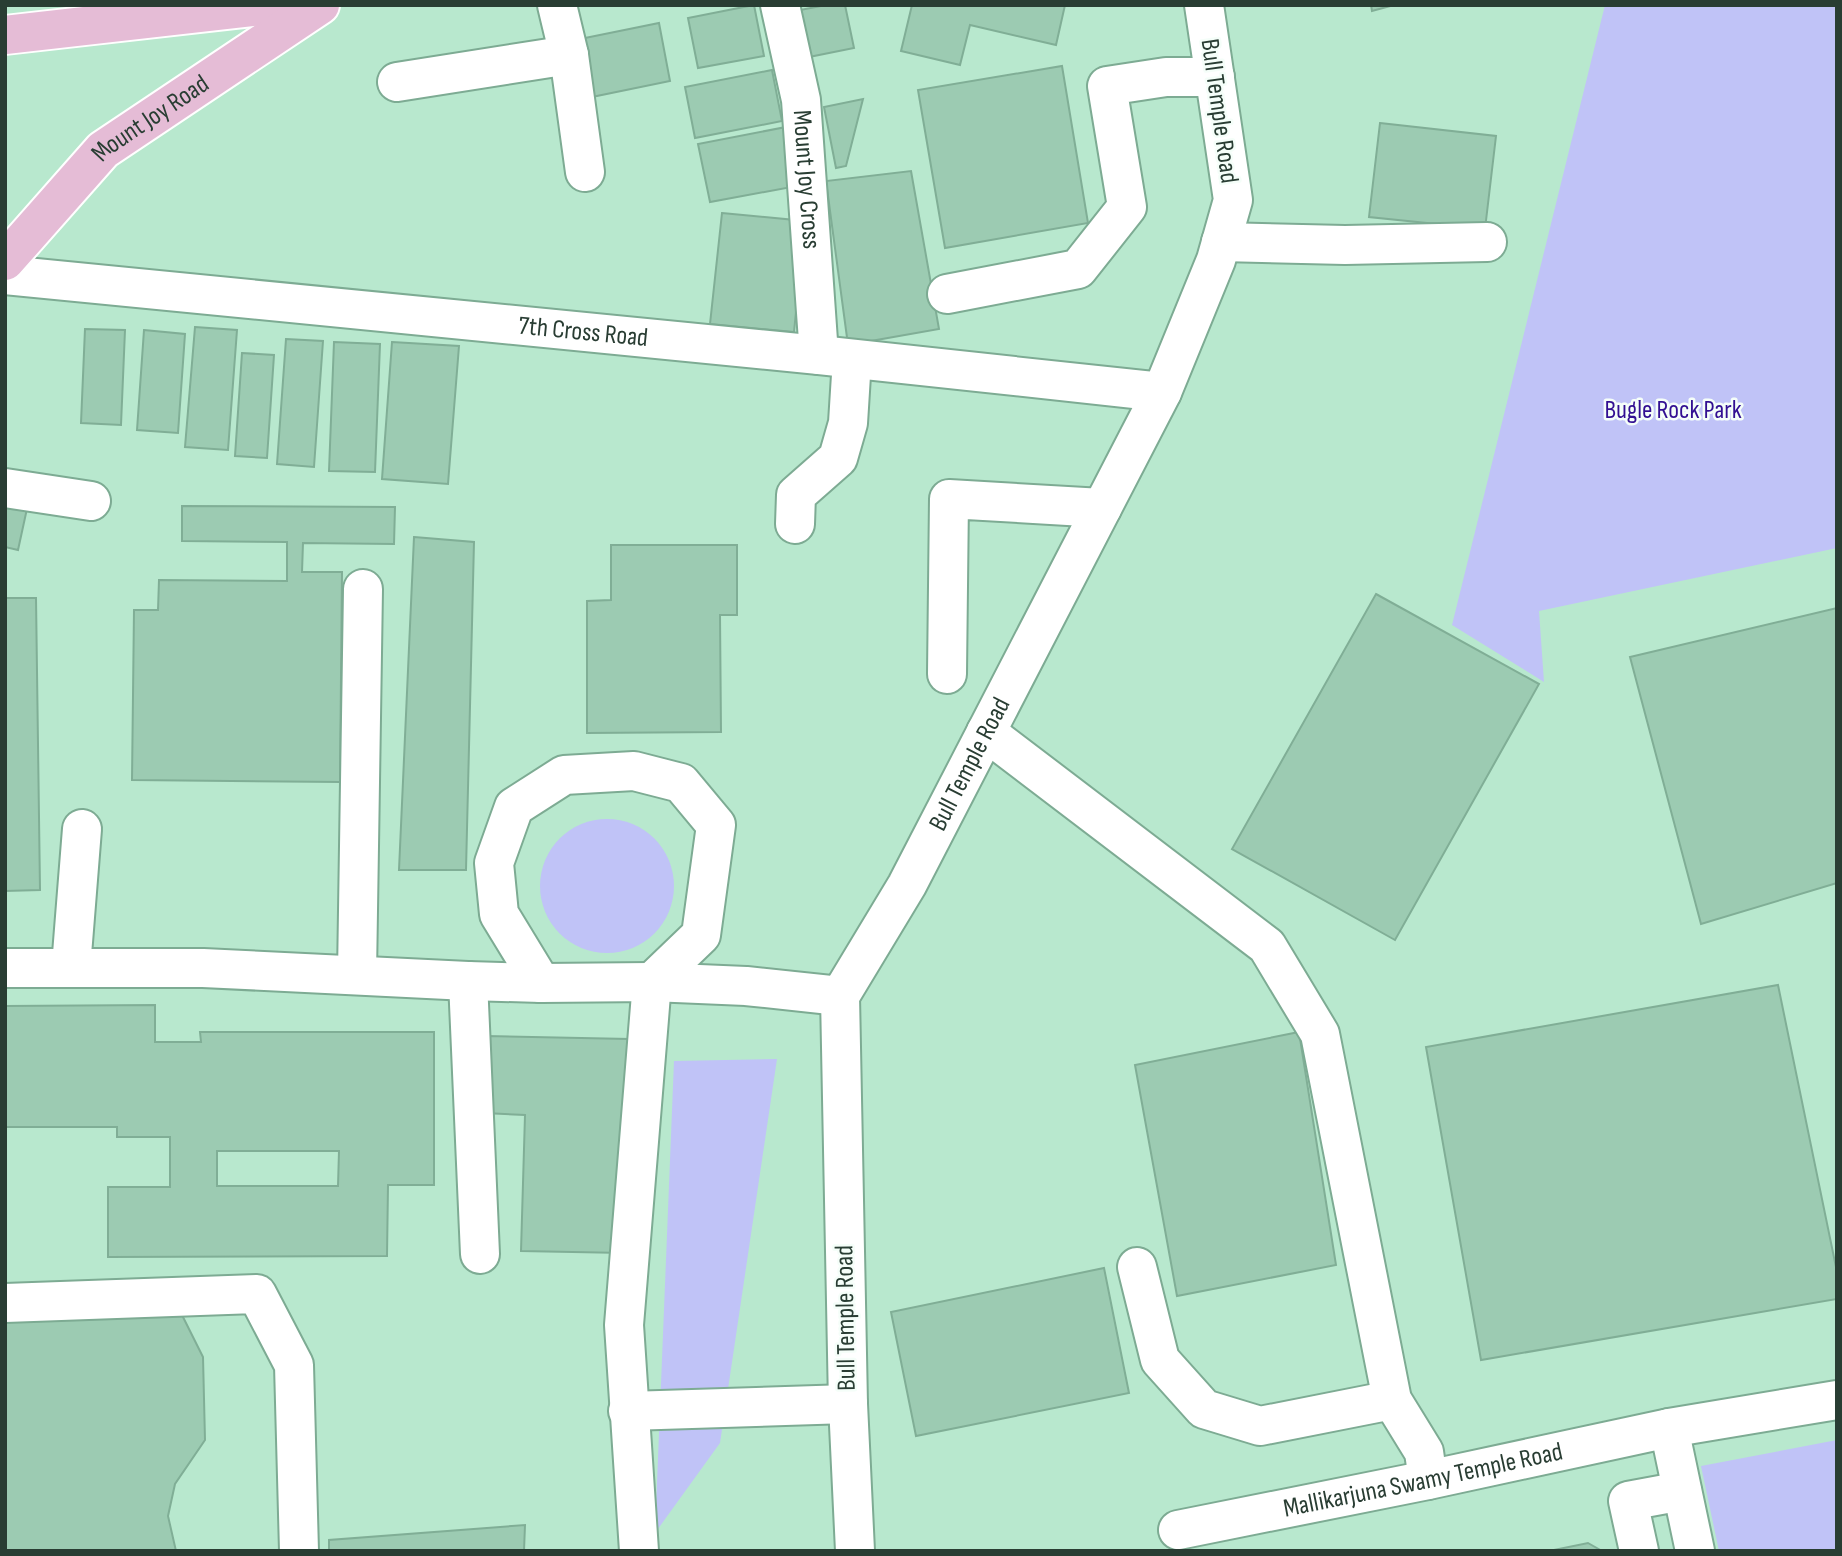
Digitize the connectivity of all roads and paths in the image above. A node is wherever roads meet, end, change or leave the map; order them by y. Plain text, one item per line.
1 (270, 5) edge
2 (320, 5) edge
3 (557, 5) edge
4 (780, 5) edge
5 (1207, 6) edge
6 (5, 35) edge
7 (569, 55) junction
8 (1215, 77) junction
9 (397, 82) dead end
10 (585, 172) dead end
11 (1221, 242) junction
12 (1487, 242) dead end
13 (5, 261) edge
14 (5, 275) edge
15 (947, 294) dead end
16 (835, 357) junction
17 (1162, 392) junction
18 (5, 488) edge
19 (90, 501) dead end
20 (1102, 508) junction
21 (795, 524) dead end
22 (363, 589) dead end
23 (947, 674) dead end
24 (986, 732) junction
25 (82, 829) dead end
26 (71, 967) junction
27 (5, 968) edge
28 (357, 975) junction
29 (468, 981) junction
30 (652, 982) junction
31 (541, 983) junction
32 (840, 996) junction
33 (480, 1254) dead end
34 (1137, 1267) dead end
35 (5, 1303) edge
36 (1392, 1400) junction
37 (1837, 1400) edge
38 (848, 1404) junction
39 (628, 1411) junction
40 (1669, 1428) junction
41 (1429, 1480) junction
42 (1682, 1491) junction
43 (1178, 1530) dead end
44 (299, 1551) edge
45 (639, 1551) edge
46 (855, 1551) edge
47 (1639, 1551) edge
48 (1695, 1551) edge

1 - 6 main road
2 - 13 main road, Mount Joy Road
3 - 7 street
4 - 16 street, Mount Joy Cross
5 - 8 street, Bull Temple Road
7 - 9 street
7 - 10 street
8 - 11 street, Bull Temple Road
8 - 15 street
11 - 12 street
11 - 17 street, Bull Temple Road
14 - 16 street, 7th Cross Road
16 - 17 street, 7th Cross Road
16 - 21 street, Mount Joy Cross
17 - 20 street, Bull Temple Road
18 - 19 street
20 - 23 street
20 - 24 street, Bull Temple Road
22 - 28 street
24 - 32 street, Bull Temple Road
24 - 36 street
25 - 26 street
26 - 27 street
26 - 28 street
28 - 29 street
29 - 31 street
29 - 33 street
30 - 31 street
30 - 31 street
30 - 32 street
30 - 39 street
32 - 38 street, Bull Temple Road
34 - 36 street
35 - 44 street
36 - 41 street
37 - 40 street, Mallikarjuna Swamy Temple Road
38 - 39 street
38 - 46 street, Bull Temple Road
39 - 45 street
40 - 41 street, Mallikarjuna Swamy Temple Road
40 - 42 street
41 - 43 street, Mallikarjuna Swamy Temple Road
42 - 47 street
42 - 48 street

